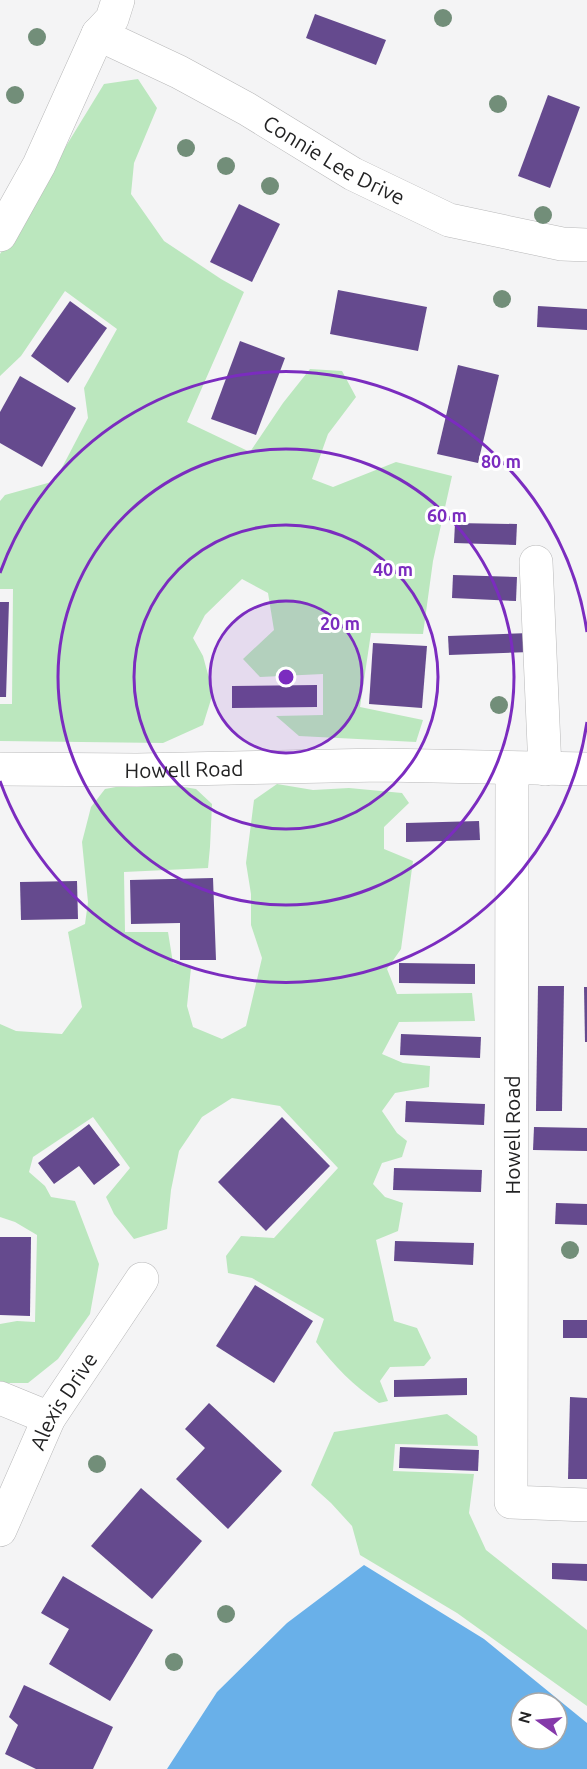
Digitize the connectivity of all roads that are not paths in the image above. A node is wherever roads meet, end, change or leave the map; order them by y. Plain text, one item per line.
1 (118, 0) edge
2 (98, 34) junction
3 (0, 235) edge
4 (587, 245) edge
5 (536, 562) dead end
6 (512, 768) junction
7 (0, 769) edge
8 (545, 769) junction
9 (587, 769) edge
10 (142, 1279) dead end
11 (0, 1398) edge
12 (49, 1418) junction
13 (587, 1505) edge
14 (0, 1530) edge

1 - 2 street
2 - 3 street
2 - 4 street, Connie Lee Drive
5 - 8 street
6 - 7 street, Howell Road
6 - 8 street, Howell Road
6 - 13 street, Howell Road
8 - 9 street, Howell Road
10 - 12 street, Alexis Drive
11 - 12 street
12 - 14 street, Alexis Drive

